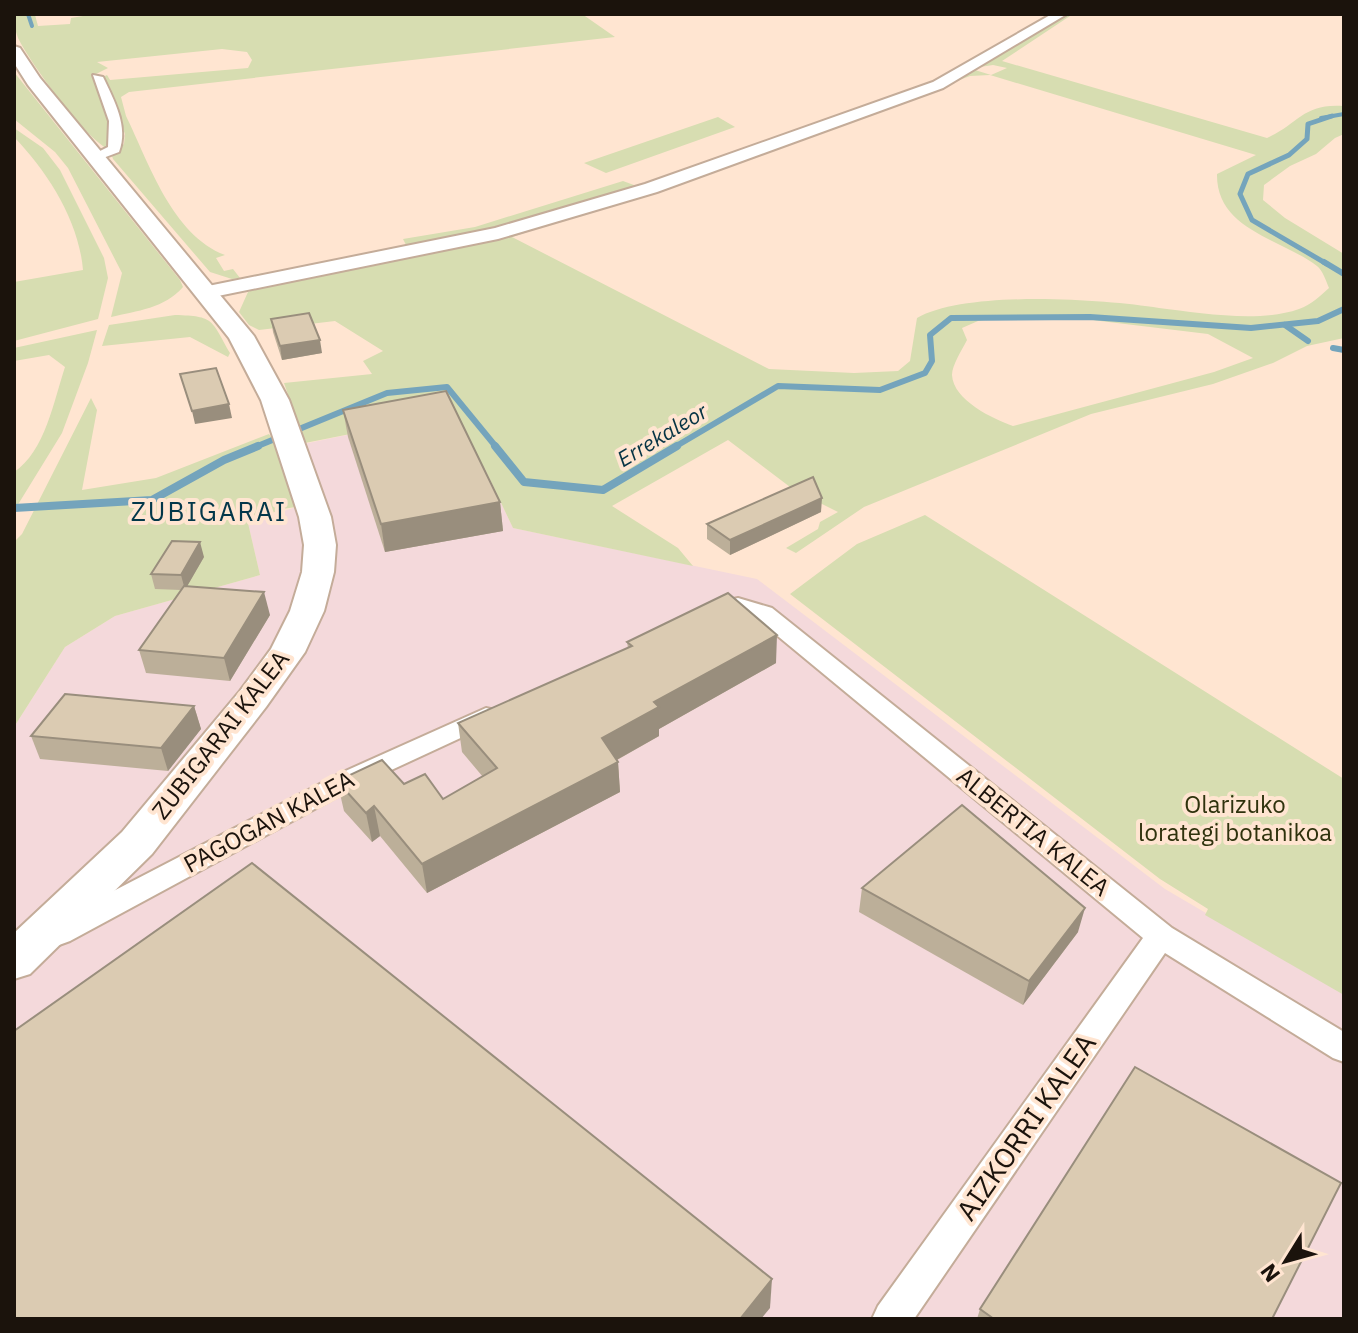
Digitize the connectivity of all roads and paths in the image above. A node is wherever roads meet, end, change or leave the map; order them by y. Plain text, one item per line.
1 (1061, 14) edge
2 (14, 51) edge
3 (97, 77) dead end
4 (95, 157) junction
5 (208, 292) junction
6 (686, 623) edge
7 (504, 708) edge
8 (1161, 936) junction
9 (20, 955) edge
10 (1344, 1048) edge
11 (891, 1319) edge

1 - 5 street
2 - 4 main road, ZUBIGARAI KALEA
3 - 4 street
4 - 5 main road, ZUBIGARAI KALEA
5 - 9 main road, ZUBIGARAI KALEA
6 - 8 street, ALBERTIA KALEA
7 - 9 street, PAGOGAN KALEA
8 - 10 street, ALBERTIA KALEA
8 - 11 street, AIZKORRI KALEA

